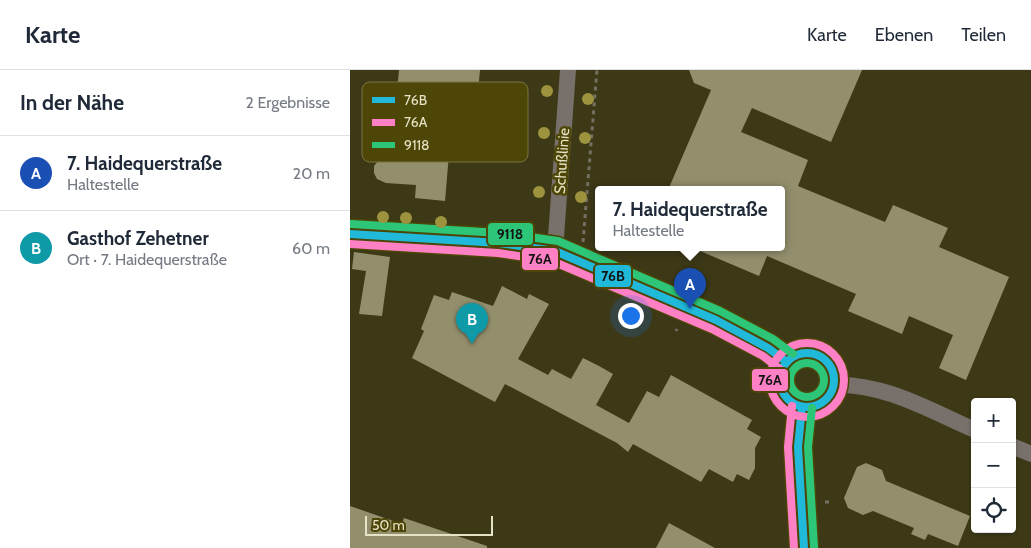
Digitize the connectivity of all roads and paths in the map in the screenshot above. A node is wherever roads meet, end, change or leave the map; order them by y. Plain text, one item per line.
1 (568, 70) edge
2 (597, 70) edge
3 (350, 234) edge
4 (556, 251) junction
5 (579, 259) junction
6 (787, 362) junction
7 (834, 385) junction
8 (802, 407) junction
9 (971, 428) edge
10 (1016, 448) edge
11 (1031, 454) edge
12 (804, 548) edge

1 - 4 street, Schußlinie
2 - 5 path
3 - 4 main road
4 - 5 main road
5 - 6 main road
6 - 7 main road
6 - 8 main road
7 - 8 main road
7 - 9 street
8 - 12 main road
10 - 11 street

